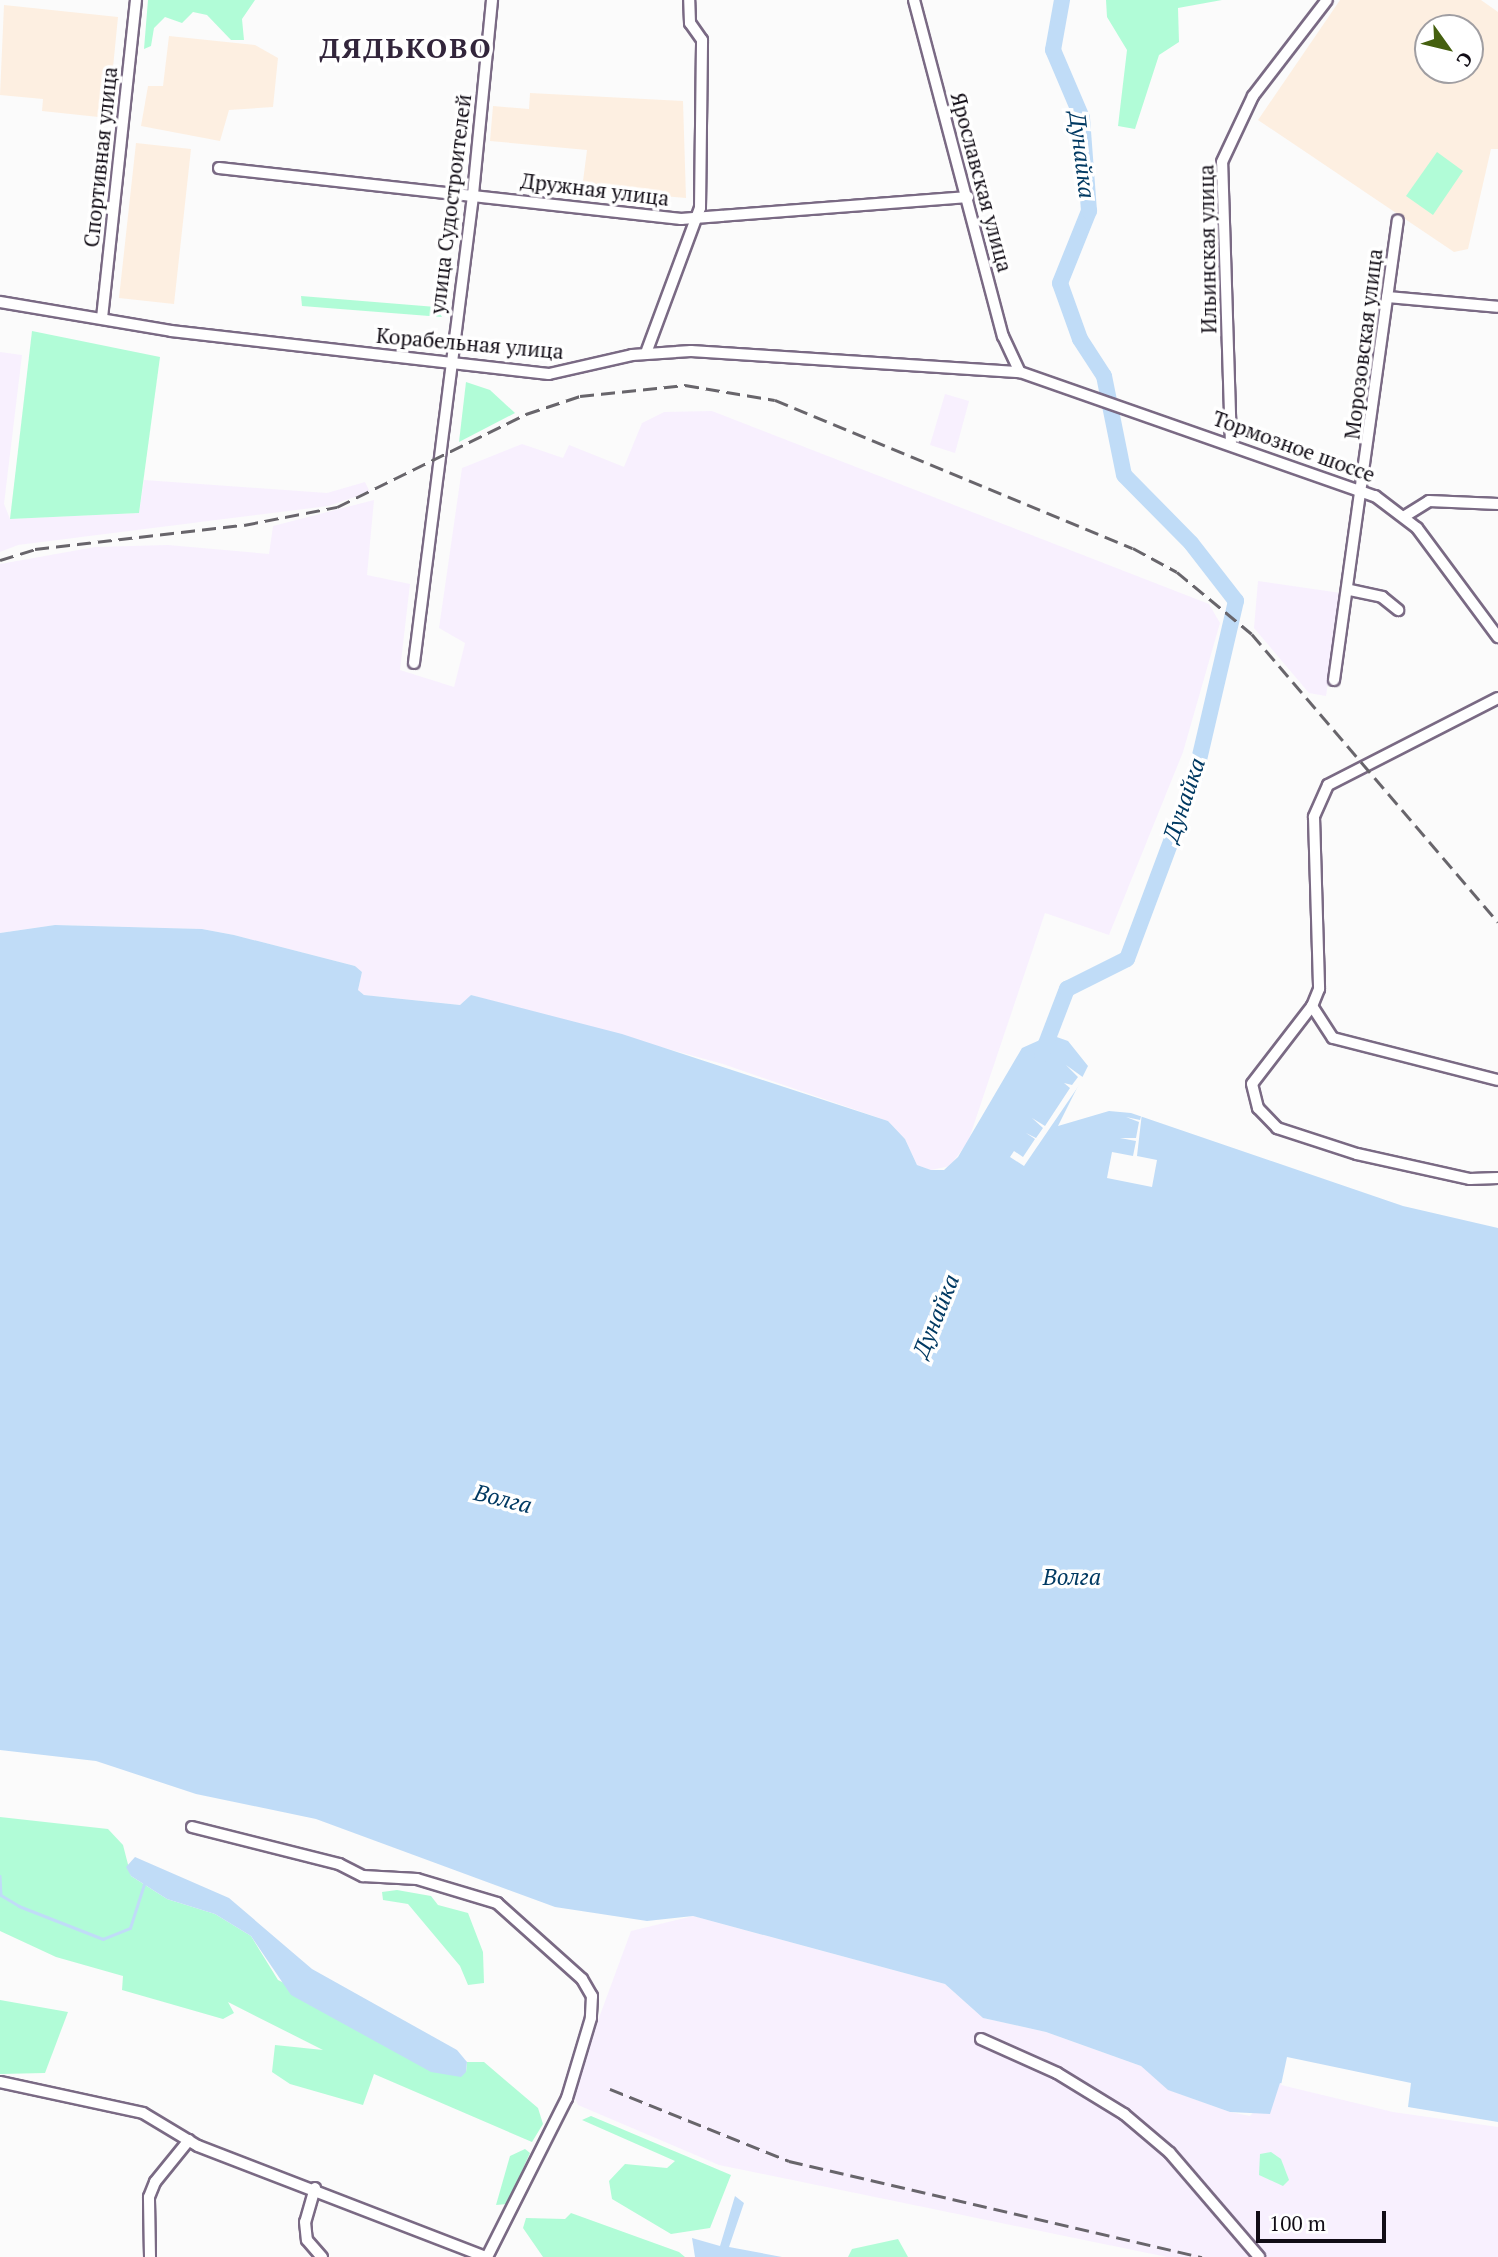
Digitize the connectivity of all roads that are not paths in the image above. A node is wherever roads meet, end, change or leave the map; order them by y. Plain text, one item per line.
1 (136, 0) edge
2 (492, 0) edge
3 (689, 0) edge
4 (914, 0) edge
5 (1326, 0) edge
6 (219, 168) dead end
7 (473, 194) junction
8 (968, 197) junction
9 (697, 218) junction
10 (1398, 219) dead end
11 (1387, 297) junction
12 (0, 302) edge
13 (1498, 307) edge
14 (102, 318) junction
15 (646, 353) junction
16 (451, 362) junction
17 (1020, 372) junction
18 (1231, 445) junction
19 (1363, 491) junction
20 (1498, 504) edge
21 (1405, 516) junction
22 (1350, 590) junction
23 (1398, 610) dead end
24 (1498, 637) edge
25 (414, 663) dead end
26 (1334, 680) dead end
27 (1498, 698) edge
28 (1312, 1006) junction
29 (1498, 1080) edge
30 (1498, 1178) edge
31 (192, 1827) dead end
32 (981, 2039) dead end
33 (0, 2082) edge
34 (189, 2140) junction
35 (315, 2188) junction
36 (482, 2256) edge
37 (150, 2257) edge
38 (322, 2257) edge
39 (1259, 2257) edge

1 - 14 street, Спортивная улица
2 - 7 street, улица Судостроителей
3 - 9 street
4 - 8 street, Ярославская улица
5 - 18 street, Ильинская улица
6 - 7 street, Дружная улица
7 - 9 street, Дружная улица
7 - 16 street, улица Судостроителей
8 - 9 street, Дружная улица
8 - 17 street, Ярославская улица
9 - 15 street
10 - 11 street, Морозовская улица
11 - 13 street
11 - 19 street, Морозовская улица
12 - 14 street, Корабельная улица
14 - 16 street, Корабельная улица
15 - 16 street, Корабельная улица
15 - 17 street, Корабельная улица
16 - 25 street, улица Судостроителей
17 - 18 street, Тормозное шоссе
18 - 19 street, Тормозное шоссе
19 - 21 street, Тормозное шоссе
19 - 22 street, Морозовская улица
20 - 21 street
21 - 24 street, Тормозное шоссе
22 - 23 street
22 - 26 street, Морозовская улица
27 - 28 street
28 - 29 street
28 - 30 street
31 - 36 street
32 - 39 street
33 - 34 street
34 - 35 street
34 - 37 street
35 - 36 street
35 - 38 street

